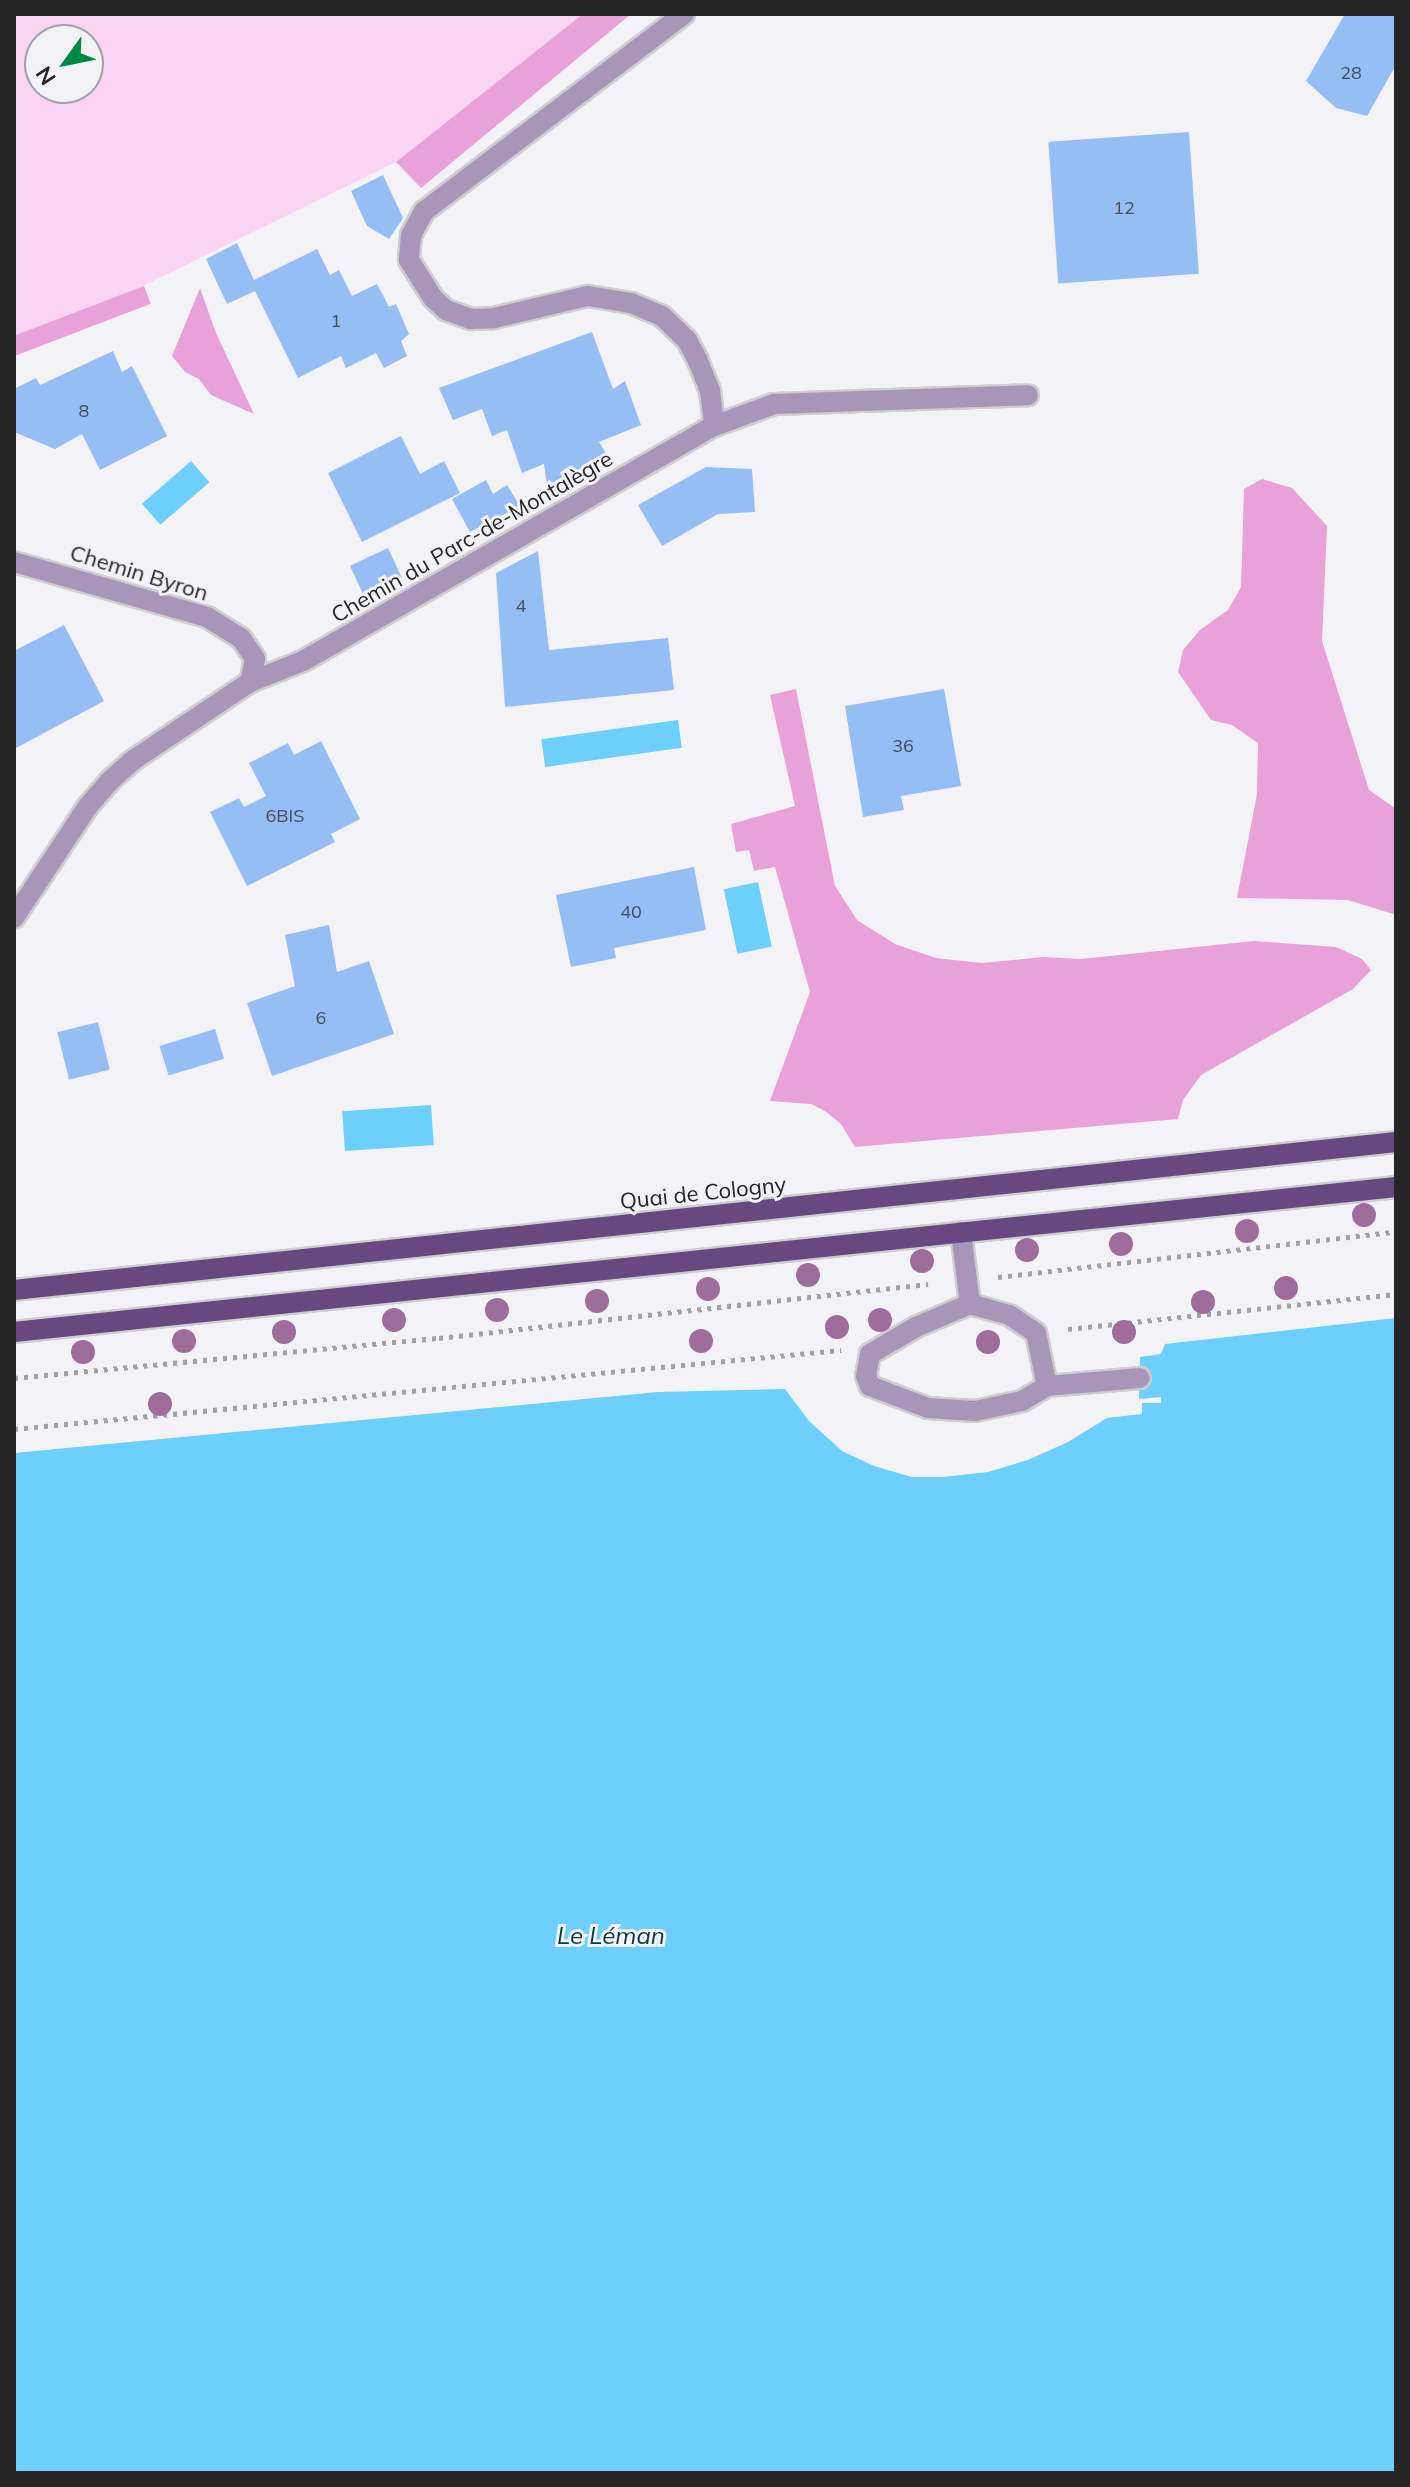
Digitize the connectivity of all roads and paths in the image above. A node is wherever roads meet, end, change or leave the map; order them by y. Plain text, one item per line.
1 (684, 14) edge
2 (1028, 395) dead end
3 (714, 426) junction
4 (14, 562) edge
5 (250, 682) junction
6 (14, 918) edge
7 (1396, 1142) edge
8 (1396, 1187) edge
9 (961, 1232) junction
10 (1396, 1232) edge
11 (968, 1280) junction
12 (14, 1290) edge
13 (1396, 1294) edge
14 (970, 1304) junction
15 (14, 1332) edge
16 (1036, 1333) junction
17 (870, 1354) junction
18 (14, 1378) edge
19 (1140, 1378) dead end
20 (1047, 1386) junction
21 (14, 1429) edge

1 - 3 street
2 - 3 street, Chemin du Parc-de-Montalègre
3 - 5 street, Chemin du Parc-de-Montalègre
4 - 5 street, Chemin Byron
5 - 6 street
7 - 12 main road, Quai de Cologny
8 - 9 main road
9 - 11 street
9 - 15 main road
10 - 11 path
11 - 14 street
11 - 18 path
13 - 16 path
14 - 16 street
14 - 17 street
16 - 20 street
17 - 20 street
17 - 21 path
19 - 20 street

